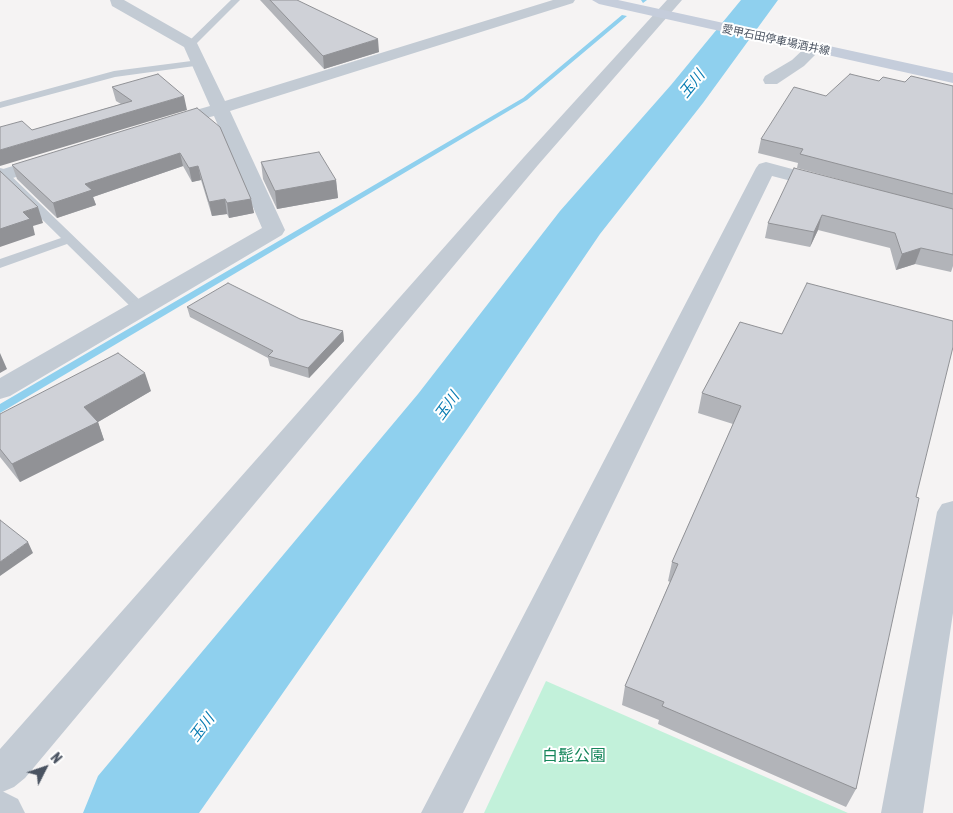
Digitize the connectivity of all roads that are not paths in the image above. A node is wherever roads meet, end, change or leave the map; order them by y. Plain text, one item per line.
1 (117, 0) edge
2 (236, 0) edge
3 (568, 0) edge
4 (599, 0) edge
5 (674, 12) edge
6 (190, 44) junction
7 (809, 47) junction
8 (199, 63) junction
9 (953, 78) edge
10 (771, 80) dead end
11 (0, 105) edge
12 (220, 108) junction
13 (182, 120) edge
14 (69, 154) edge
15 (1, 174) edge
16 (841, 188) edge
17 (69, 239) junction
18 (0, 264) edge
19 (141, 309) junction
20 (0, 390) edge
21 (953, 512) edge
22 (2, 802) edge
23 (442, 813) edge
24 (902, 813) edge

1 - 6 street
2 - 6 lane
3 - 12 street
4 - 5 main road, 愛甲石田停車場酒井線
5 - 7 main road, 愛甲石田停車場酒井線
5 - 22 street
6 - 8 street
7 - 9 main road, 愛甲石田停車場酒井線
7 - 10 street
8 - 11 lane
8 - 12 street
12 - 13 street
12 - 19 street
14 - 15 street
15 - 17 lane
16 - 23 street
17 - 18 lane
17 - 19 lane
19 - 20 street
21 - 24 street

